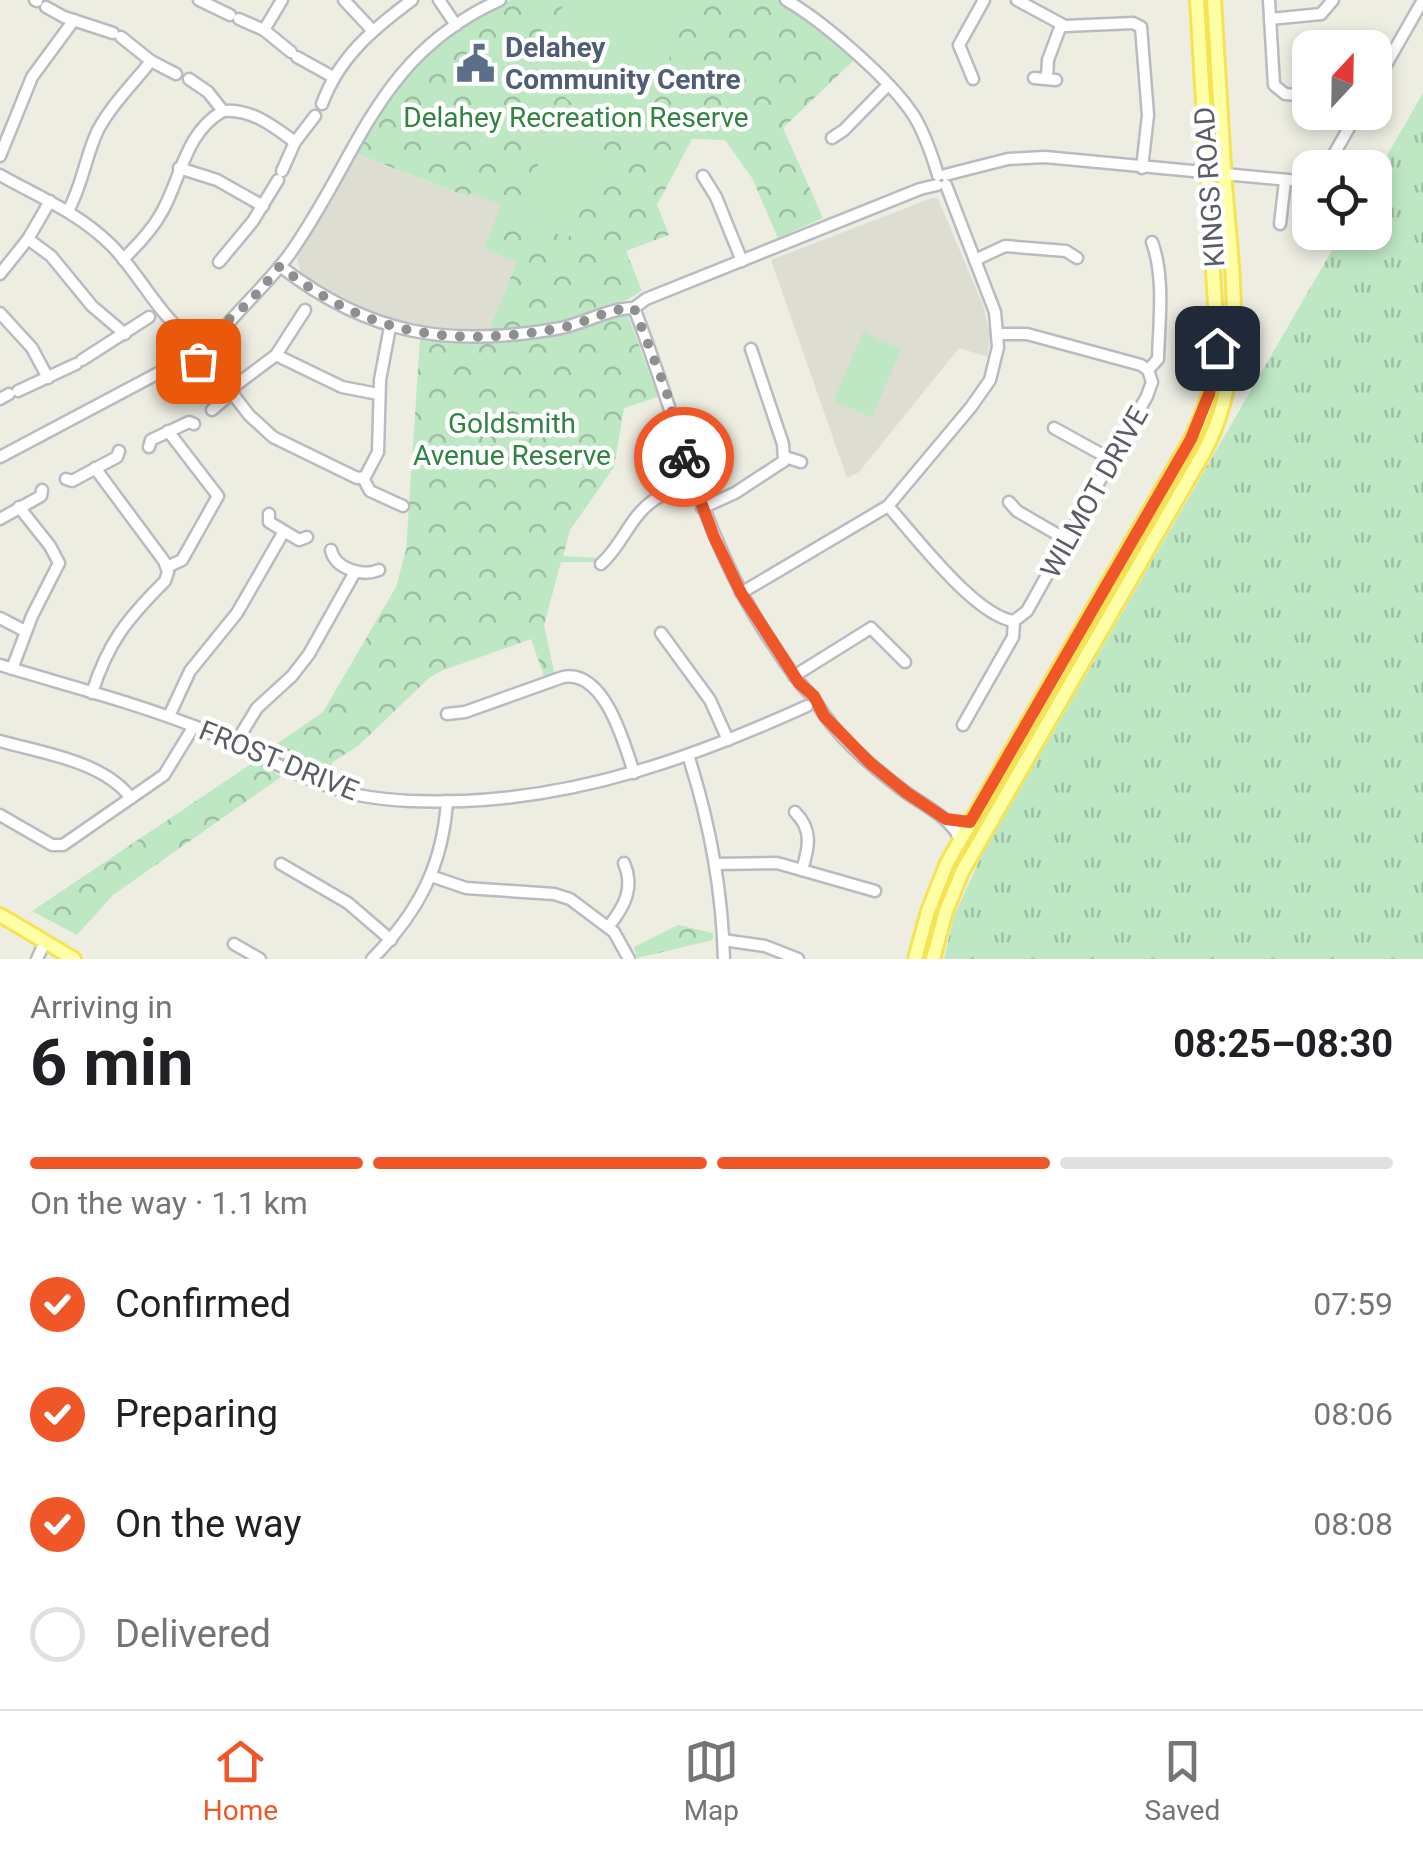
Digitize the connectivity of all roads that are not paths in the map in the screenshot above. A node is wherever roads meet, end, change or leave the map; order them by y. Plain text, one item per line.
1 (200, 0) edge
2 (282, 0) edge
3 (344, 0) edge
4 (412, 0) edge
5 (439, 0) edge
6 (500, 0) edge
7 (984, 0) edge
8 (1018, 0) edge
9 (1197, 0) edge
10 (1214, 0) edge
11 (1269, 0) edge
12 (1333, 0) edge
13 (1423, 0) edge
14 (789, 1) edge
15 (39, 3) edge
16 (1270, 19) junction
17 (74, 20) junction
18 (456, 24) junction
19 (1061, 25) junction
20 (264, 30) junction
21 (373, 30) junction
22 (1392, 54) edge
23 (151, 61) junction
24 (176, 74) dead end
25 (333, 77) junction
26 (189, 78) dead end
27 (1034, 78) dead end
28 (973, 81) dead end
29 (887, 86) junction
30 (1292, 95) edge
31 (322, 104) dead end
32 (224, 111) junction
33 (315, 116) dead end
34 (832, 138) dead end
35 (296, 142) junction
36 (0, 156) edge
37 (179, 168) junction
38 (1142, 168) junction
39 (1207, 174) junction
40 (1225, 174) junction
41 (0, 175) edge
42 (702, 176) dead end
43 (1285, 181) junction
44 (1292, 181) edge
45 (942, 182) junction
46 (50, 200) junction
47 (263, 206) junction
48 (68, 212) junction
49 (1280, 224) dead end
50 (28, 239) junction
51 (1152, 242) dead end
52 (1078, 258) dead end
53 (124, 259) junction
54 (975, 260) junction
55 (742, 261) junction
56 (219, 262) dead end
57 (280, 266) junction
58 (0, 274) edge
59 (634, 308) junction
60 (305, 310) dead end
61 (0, 313) edge
62 (149, 317) dead end
63 (223, 326) junction
64 (390, 328) junction
65 (126, 334) junction
66 (999, 334) junction
67 (187, 343) junction
68 (752, 350) dead end
69 (205, 351) junction
70 (276, 355) junction
71 (191, 362) junction
72 (166, 369) junction
73 (1148, 370) junction
74 (48, 378) junction
75 (232, 392) junction
76 (9, 394) edge
77 (378, 394) junction
78 (212, 410) dead end
79 (194, 424) dead end
80 (1054, 428) dead end
81 (168, 431) junction
82 (149, 447) dead end
83 (119, 451) dead end
84 (0, 456) edge
85 (786, 457) junction
86 (1112, 460) junction
87 (801, 462) dead end
88 (95, 468) junction
89 (362, 478) junction
90 (66, 479) dead end
91 (692, 484) junction
92 (42, 490) dead end
93 (1009, 502) dead end
94 (403, 506) dead end
95 (888, 506) junction
96 (18, 507) junction
97 (702, 508) junction
98 (269, 514) dead end
99 (0, 519) edge
100 (283, 533) junction
101 (307, 536) dead end
102 (1067, 540) junction
103 (331, 550) dead end
104 (600, 564) dead end
105 (167, 567) junction
106 (379, 570) dead end
107 (355, 572) junction
108 (741, 593) junction
109 (0, 618) edge
110 (1014, 622) junction
111 (25, 632) junction
112 (661, 633) dead end
113 (905, 662) dead end
114 (6, 667) edge
115 (796, 679) junction
116 (92, 693) junction
117 (808, 701) junction
118 (447, 714) dead end
119 (169, 716) junction
120 (963, 725) dead end
121 (194, 726) junction
122 (728, 740) junction
123 (0, 741) edge
124 (235, 744) junction
125 (688, 754) junction
126 (634, 773) junction
127 (131, 798) junction
128 (446, 801) junction
129 (795, 812) dead end
130 (0, 815) edge
131 (946, 819) junction
132 (970, 822) junction
133 (960, 839) junction
134 (624, 863) dead end
135 (281, 864) dead end
136 (716, 864) junction
137 (802, 870) junction
138 (432, 876) junction
139 (875, 891) dead end
140 (0, 915) edge
141 (0, 922) edge
142 (608, 926) junction
143 (391, 940) junction
144 (723, 940) junction
145 (234, 944) dead end
146 (43, 952) edge
147 (61, 959) edge
148 (74, 959) edge
149 (260, 959) edge
150 (372, 959) edge
151 (628, 959) edge
152 (724, 959) edge
153 (798, 959) edge
154 (915, 959) edge
155 (933, 959) edge

1 - 20 street
2 - 20 street
3 - 21 street
4 - 21 street
5 - 18 street
6 - 18 street
7 - 28 street
8 - 19 street
9 - 39 main road, KINGS ROAD
10 - 40 main road, KINGS ROAD
11 - 16 street
12 - 16 street
13 - 22 street
14 - 29 street
15 - 17 street
16 - 30 street
17 - 23 street
17 - 36 street
18 - 57 street
19 - 27 street
19 - 38 street
20 - 25 street
21 - 25 street
23 - 24 street
23 - 48 street
25 - 31 street
26 - 32 street
29 - 34 street
29 - 45 street
32 - 35 street
32 - 37 street
33 - 35 street
35 - 47 street
37 - 47 street
37 - 53 street
38 - 39 street
38 - 45 street
39 - 40 street
39 - 132 main road, KINGS ROAD
40 - 43 street
40 - 155 main road, KINGS ROAD
41 - 46 street
42 - 55 street
43 - 44 street
43 - 49 street
45 - 54 street
45 - 55 street
46 - 48 street
46 - 50 street
47 - 56 street
48 - 53 street
50 - 58 street
50 - 65 street
51 - 73 street, WILMOT DRIVE
52 - 54 street
53 - 67 street
54 - 66 street
55 - 59 street
57 - 63 street
57 - 64 street
59 - 64 street
59 - 91 street
60 - 70 street
61 - 74 street
62 - 65 street
63 - 67 street
63 - 69 street
64 - 77 street
65 - 74 street
66 - 73 street
66 - 95 street
67 - 69 street
67 - 71 street
67 - 72 street
68 - 85 street
69 - 71 street
70 - 75 street
70 - 77 street
71 - 72 street
72 - 84 street
73 - 86 street, WILMOT DRIVE
74 - 76 street
75 - 78 street
75 - 89 street
77 - 89 street
79 - 81 street
80 - 86 street
81 - 82 street
81 - 105 street
83 - 88 street
85 - 87 street
85 - 97 street
86 - 102 street, WILMOT DRIVE
88 - 90 street
88 - 105 street
89 - 94 street
91 - 97 street
91 - 104 street
92 - 96 street
93 - 102 street
95 - 108 street
95 - 110 street
96 - 99 street
96 - 111 street
97 - 108 street
98 - 100 street
100 - 101 street
100 - 119 street
102 - 110 street, WILMOT DRIVE
103 - 107 street
105 - 116 street
106 - 107 street
107 - 124 street
108 - 115 street
109 - 111 street
110 - 120 street, WILMOT DRIVE
111 - 114 street
112 - 122 street
113 - 115 street
114 - 116 street, FROST DRIVE
115 - 117 street
116 - 119 street, FROST DRIVE
117 - 122 street, FROST DRIVE
117 - 131 street
118 - 126 street
119 - 121 street, FROST DRIVE
121 - 124 street, FROST DRIVE
121 - 127 street
122 - 125 street, FROST DRIVE
123 - 127 street
124 - 128 street, FROST DRIVE
125 - 126 street, FROST DRIVE
125 - 136 street
126 - 128 street, FROST DRIVE
127 - 130 street
128 - 138 street
129 - 137 street
131 - 132 street
131 - 133 street
132 - 133 main road, KINGS ROAD
133 - 154 main road, KINGS ROAD
134 - 142 street
135 - 143 street
136 - 137 street
136 - 144 street
137 - 139 street
138 - 142 street
138 - 143 street
140 - 146 main road
141 - 146 main road
142 - 151 street
143 - 150 street
144 - 152 street
144 - 153 street
145 - 149 street
146 - 147 main road
146 - 148 main road

